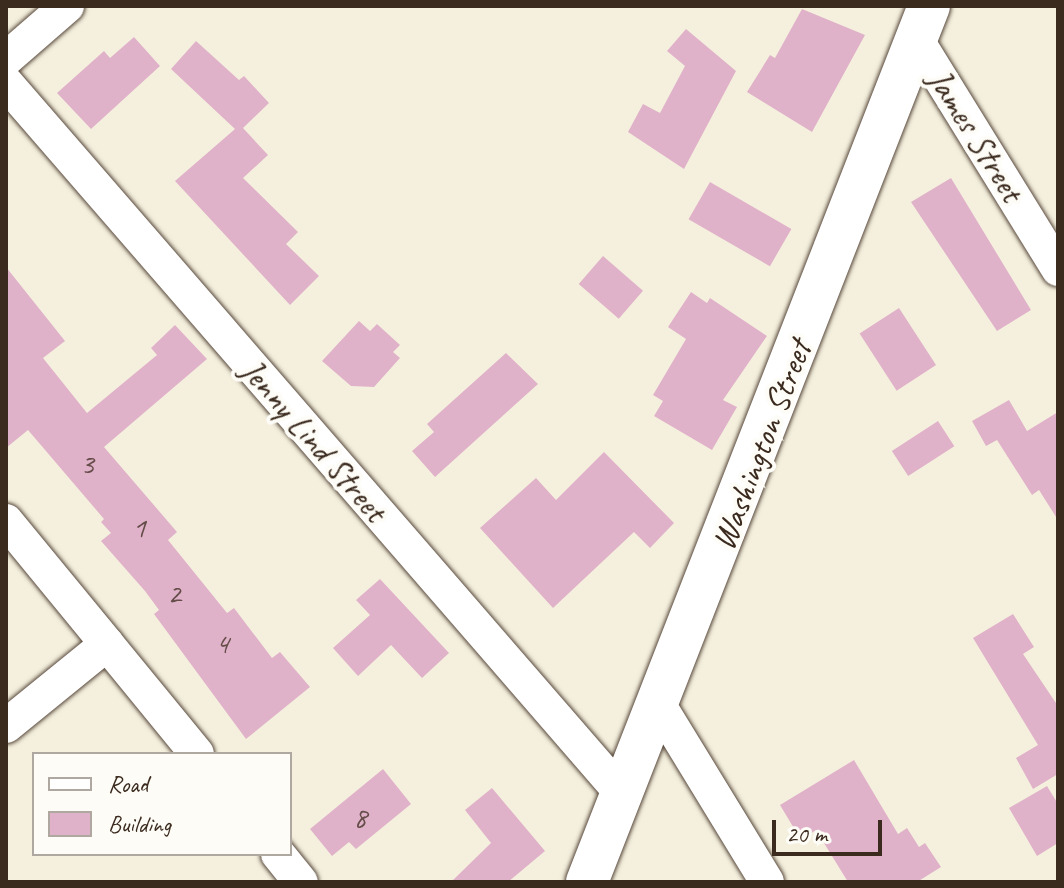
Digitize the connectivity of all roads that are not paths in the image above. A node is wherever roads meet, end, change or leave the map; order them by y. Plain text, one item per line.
1 (67, 6) edge
2 (923, 24) edge
3 (6, 59) edge
4 (9, 93) edge
5 (1058, 269) edge
6 (6, 521) edge
7 (107, 644) junction
8 (659, 705) junction
9 (6, 726) edge
10 (195, 752) edge
11 (624, 796) junction
12 (280, 856) edge
13 (301, 882) edge
14 (587, 882) edge
15 (767, 882) edge

1 - 3 street
2 - 5 street, James Street
2 - 8 street, Washington Street
4 - 11 street, Jenny Lind Street
6 - 7 street
7 - 9 street
7 - 10 street
8 - 11 street, Washington Street
8 - 15 street
11 - 14 street, Washington Street
12 - 13 street

